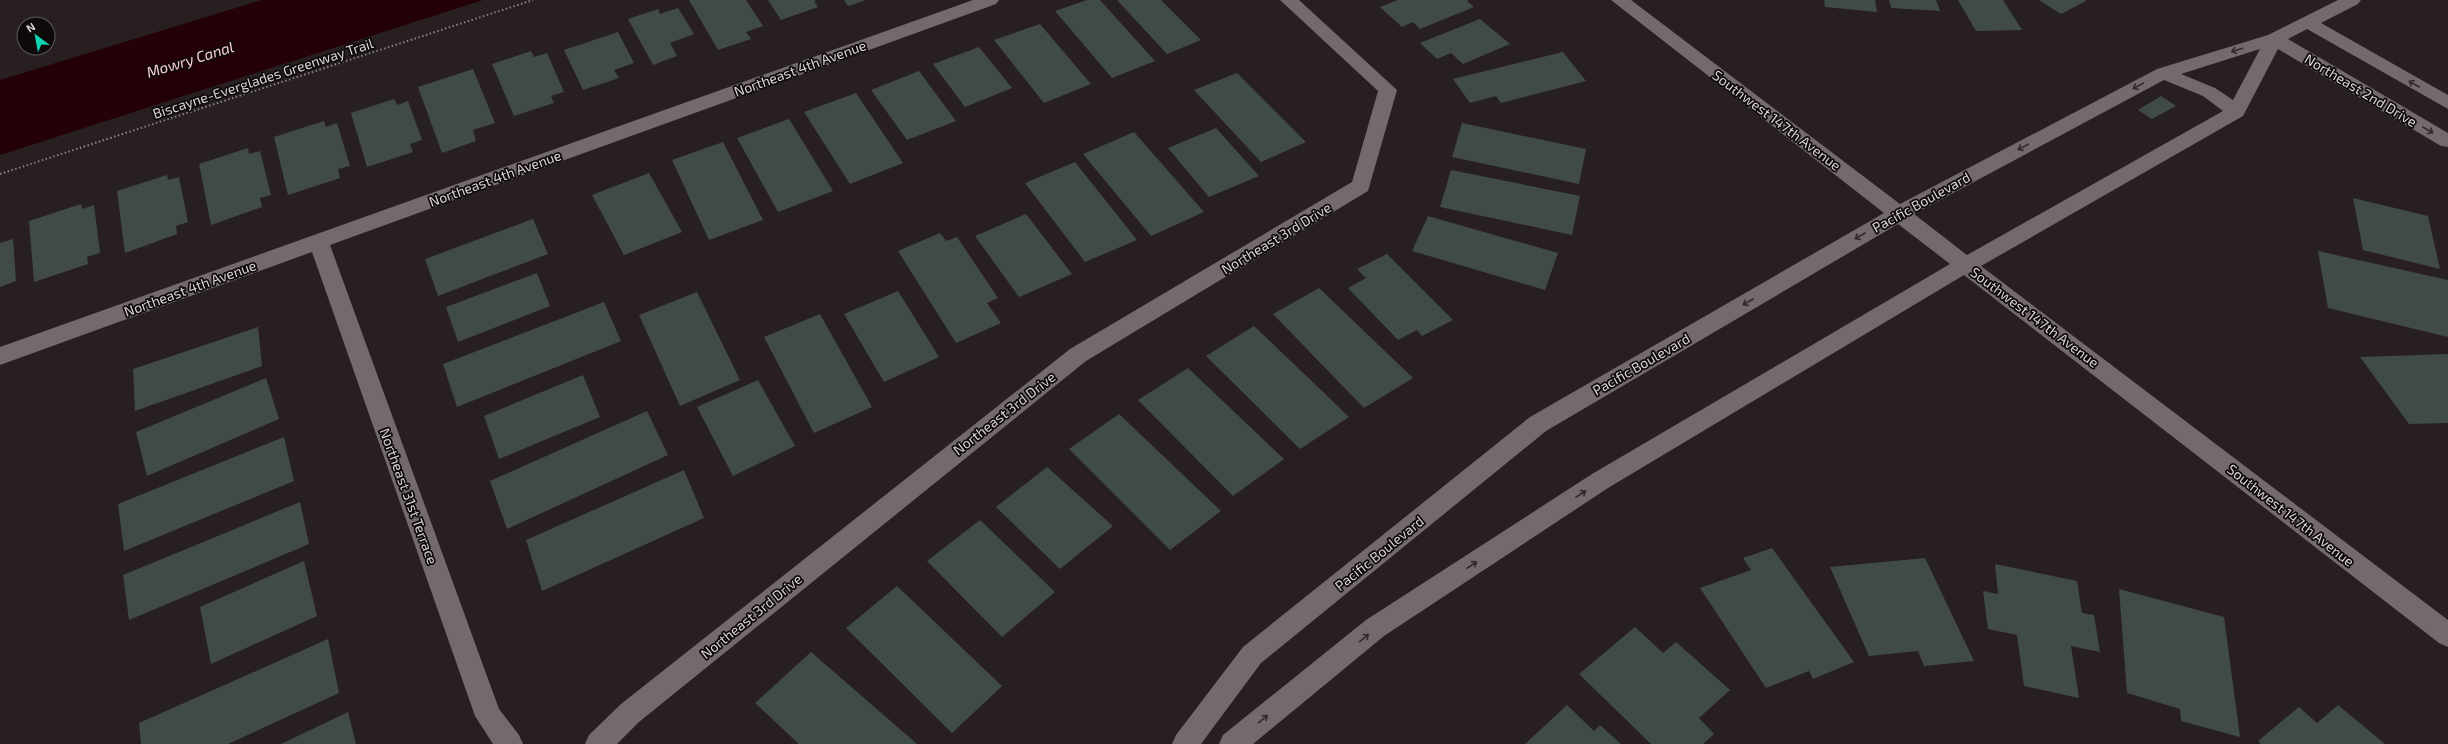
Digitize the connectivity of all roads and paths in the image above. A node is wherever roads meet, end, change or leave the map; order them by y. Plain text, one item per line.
1 (533, 0) edge
2 (990, 0) edge
3 (1289, 0) edge
4 (1620, 0) edge
5 (2352, 0) edge
6 (2308, 22) junction
7 (2274, 38) junction
8 (2163, 73) junction
9 (2448, 103) edge
10 (2236, 112) junction
11 (2448, 141) edge
12 (0, 174) edge
13 (1900, 213) junction
14 (319, 242) junction
15 (1966, 265) junction
16 (0, 356) edge
17 (2448, 635) edge
18 (510, 744) edge
19 (598, 744) edge
20 (1185, 744) edge
21 (1232, 744) edge

1 - 12 path, Biscayne-Everglades Greenway Trail
2 - 14 street, Northeast 4th Avenue
3 - 19 street, Northeast 3rd Drive
4 - 13 street, Southwest 147th Avenue
5 - 6 street, Pacific Boulevard
6 - 7 street, Pacific Boulevard
9 -> 6 street
7 -> 8 street, Pacific Boulevard
7 - 10 street
7 -> 11 street, Northeast 2nd Drive
8 - 10 street
8 -> 13 street, Pacific Boulevard
10 - 15 street
13 - 15 street, Southwest 147th Avenue
13 -> 20 street, Pacific Boulevard
14 - 16 street, Northeast 4th Avenue
14 - 18 street, Northeast 31st Terrace
15 - 17 street, Southwest 147th Avenue
21 -> 15 street

